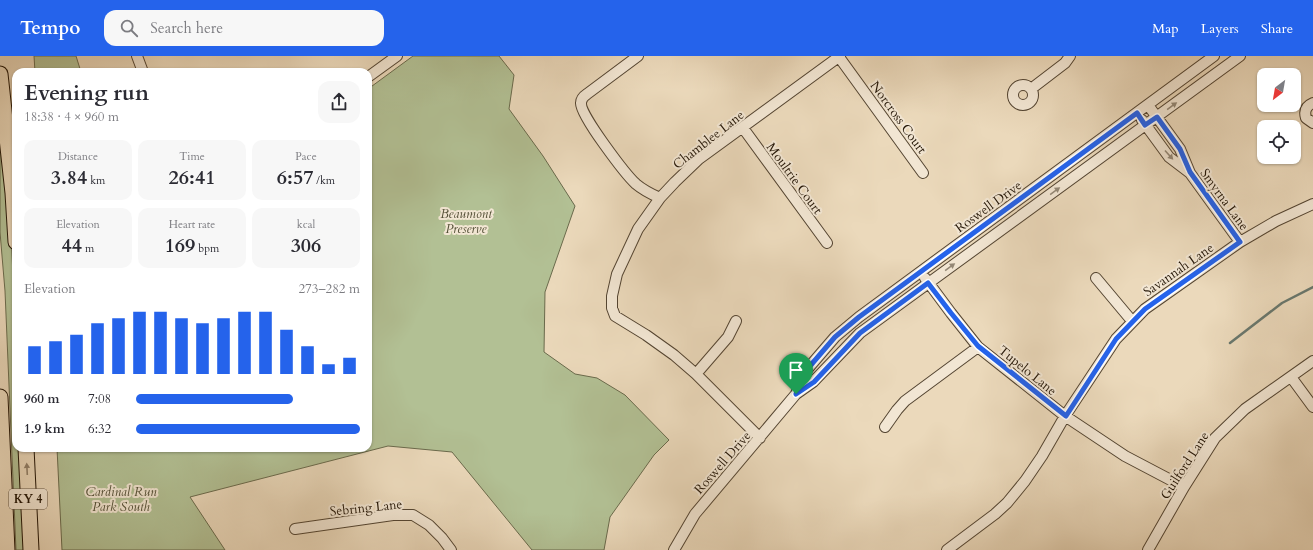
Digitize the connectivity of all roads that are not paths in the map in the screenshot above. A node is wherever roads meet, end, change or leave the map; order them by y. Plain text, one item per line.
1 (137, 56) edge
2 (397, 56) edge
3 (638, 56) edge
4 (1070, 56) edge
5 (1214, 56) edge
6 (840, 57) edge
7 (1236, 57) edge
8 (141, 68) edge
9 (0, 74) edge
10 (372, 74) edge
11 (1031, 89) dead end
12 (1313, 103) edge
13 (1148, 105) junction
14 (1137, 113) junction
15 (1157, 117) junction
16 (1313, 123) edge
17 (1145, 125) junction
18 (743, 128) junction
19 (1190, 172) junction
20 (923, 173) dead end
21 (12, 185) edge
22 (660, 198) junction
23 (1313, 204) edge
24 (1240, 242) junction
25 (827, 243) dead end
26 (920, 272) junction
27 (1096, 278) dead end
28 (928, 283) junction
29 (736, 321) dead end
30 (1132, 321) junction
31 (978, 346) junction
32 (1313, 361) edge
33 (696, 374) junction
34 (1291, 377) junction
35 (796, 394) junction
36 (0, 397) edge
37 (1313, 407) edge
38 (1066, 416) junction
39 (885, 427) dead end
40 (760, 438) junction
41 (26, 452) edge
42 (1184, 487) junction
43 (295, 529) dead end
44 (7, 550) edge
45 (31, 550) edge
46 (451, 550) edge
47 (674, 550) edge
48 (947, 550) edge
49 (1148, 550) edge

1 - 8 street
2 - 10 street
3 - 22 street
4 - 11 street
5 - 13 street, Roswell Drive
6 - 18 street, Chamblee Lane
6 - 20 street, Norcross Court
15 -> 7 street, Roswell Drive
9 - 21 highway
12 - 16 street
13 - 14 street, Roswell Drive
13 - 15 street, Smyrna Lane
14 - 17 street, Smyrna Lane
14 - 26 street, Roswell Drive
15 - 17 street, Roswell Drive
15 - 19 street, Smyrna Lane
17 -> 19 street, Smyrna Lane
28 -> 17 street, Roswell Drive
18 - 22 street, Chamblee Lane
18 - 25 street, Moultrie Court
19 - 24 street, Smyrna Lane
22 - 33 street, Chamblee Lane
23 - 24 street, Savannah Lane
24 - 30 street, Savannah Lane
26 - 28 street, Tupelo Lane
26 - 35 street, Roswell Drive
27 - 30 street
28 - 31 street, Tupelo Lane
28 - 35 street, Roswell Drive
29 - 33 street
30 - 38 street, Savannah Lane
31 - 38 street, Tupelo Lane
31 - 39 street
32 - 34 street, Guilford Lane
33 - 40 street, Chamblee Lane
34 - 37 street
34 - 42 street, Guilford Lane
35 - 40 street, Roswell Drive
36 - 44 highway, KY 4
38 - 42 street, Tupelo Lane
38 - 48 street, Savannah Lane
40 - 47 street, Roswell Drive
45 -> 41 highway, KY 4
42 - 49 street, Guilford Lane
43 - 46 street, Sebring Lane

